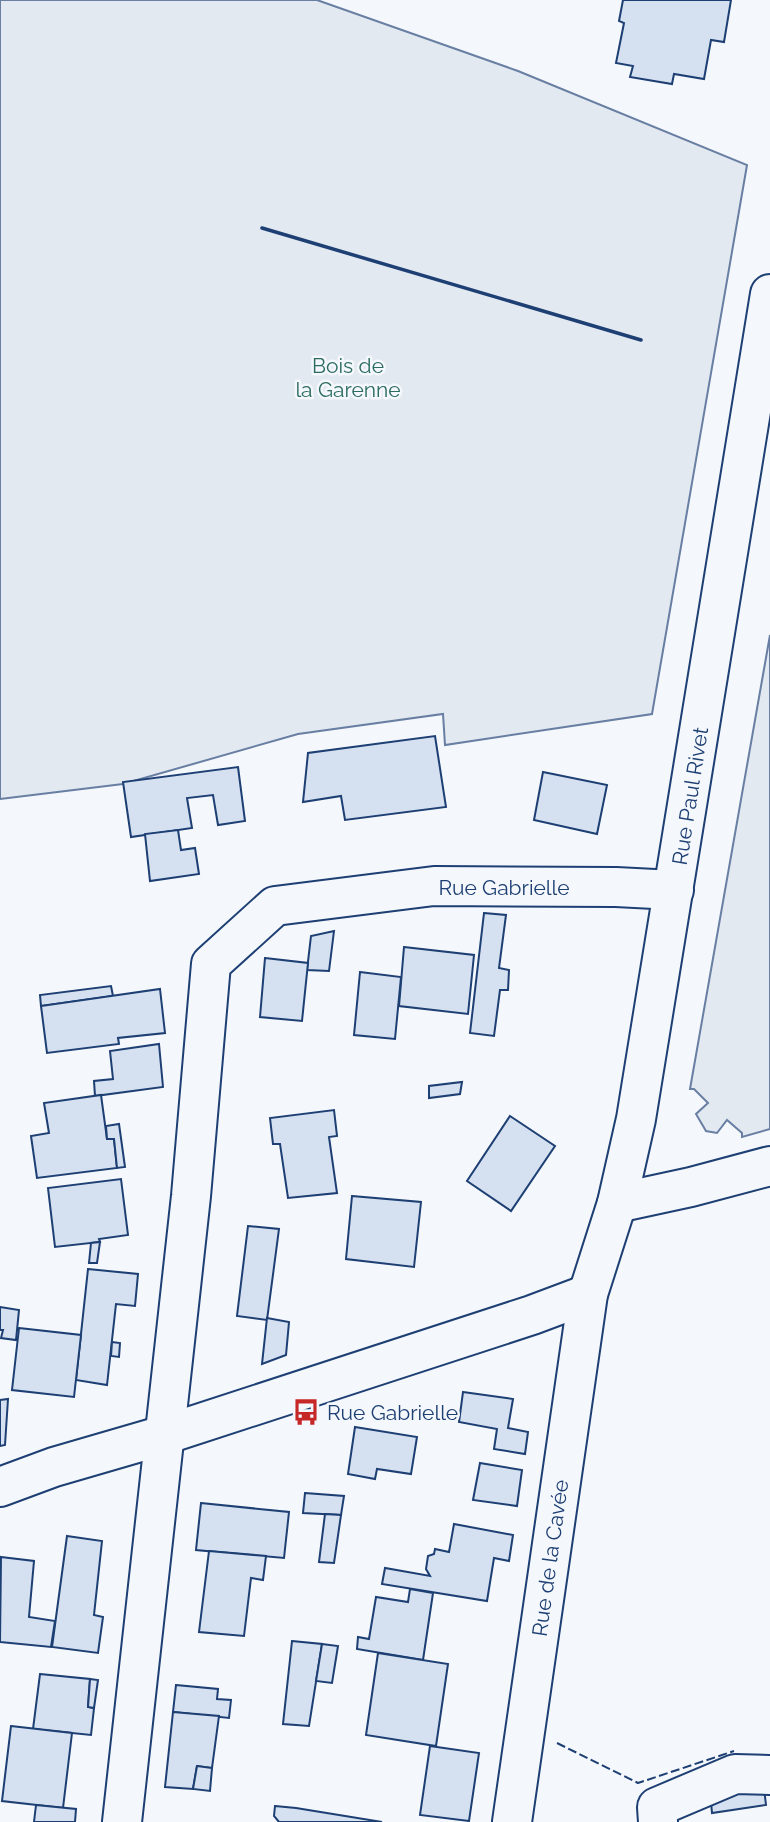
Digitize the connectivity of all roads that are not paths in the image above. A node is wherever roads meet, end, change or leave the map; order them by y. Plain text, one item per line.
1 (770, 294) edge
2 (674, 890) junction
3 (770, 1166) edge
4 (617, 1203) junction
5 (588, 1294) junction
6 (163, 1435) junction
7 (0, 1487) edge
8 (770, 1775) edge
9 (122, 1822) edge
10 (512, 1822) edge
11 (658, 1822) edge

1 - 2 street, Rue Paul Rivet
2 - 4 street, Rue Paul Rivet
2 - 6 street, Rue Gabrielle
3 - 4 street
4 - 5 street, Rue Paul Rivet
5 - 6 street
5 - 10 street, Rue de la Cavée
6 - 7 street
6 - 9 street, Rue Gabrielle
8 - 11 street

